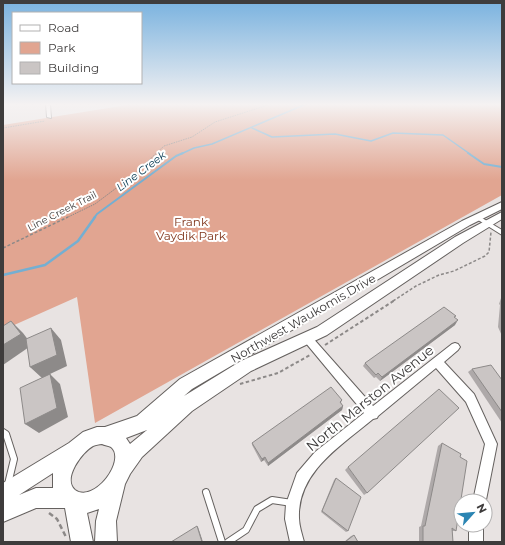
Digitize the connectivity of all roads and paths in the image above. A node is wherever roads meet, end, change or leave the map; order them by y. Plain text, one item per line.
1 (204, 129) edge
2 (502, 205) edge
3 (502, 215) edge
4 (486, 223) junction
5 (502, 233) edge
6 (3, 248) edge
7 (308, 338) junction
8 (325, 345) dead end
9 (455, 347) dead end
10 (312, 354) dead end
11 (437, 362) junction
12 (239, 384) dead end
13 (373, 414) junction
14 (3, 432) edge
15 (108, 435) junction
16 (76, 448) junction
17 (120, 475) junction
18 (206, 492) dead end
19 (4, 493) edge
20 (482, 493) edge
21 (71, 500) junction
22 (293, 504) junction
23 (48, 511) dead end
24 (3, 512) edge
25 (77, 539) edge
26 (106, 542) edge
27 (222, 542) edge
28 (228, 542) edge
29 (297, 542) edge

1 - 6 path, Line Creek Trail
2 - 4 main road, Northwest Waukomis Drive
3 - 4 main road, Northwest Waukomis Drive
4 - 5 street
4 - 7 main road, Northwest Waukomis Drive
4 - 8 path
4 - 15 main road, Northwest Waukomis Drive
7 - 13 street
7 - 17 main road, Northwest Waukomis Drive
9 - 11 street, North Marston Avenue
10 - 12 path
11 - 13 street, North Marston Avenue
11 - 20 street
13 - 22 street, North Marston Avenue
14 - 19 lane
15 - 16 main road
15 - 17 main road
16 - 19 main road
16 - 21 main road
17 - 21 main road
17 - 26 main road
18 - 27 lane
21 - 24 main road
21 - 25 main road
22 - 28 lane
22 - 29 street, North Marston Avenue
23 - 25 path

